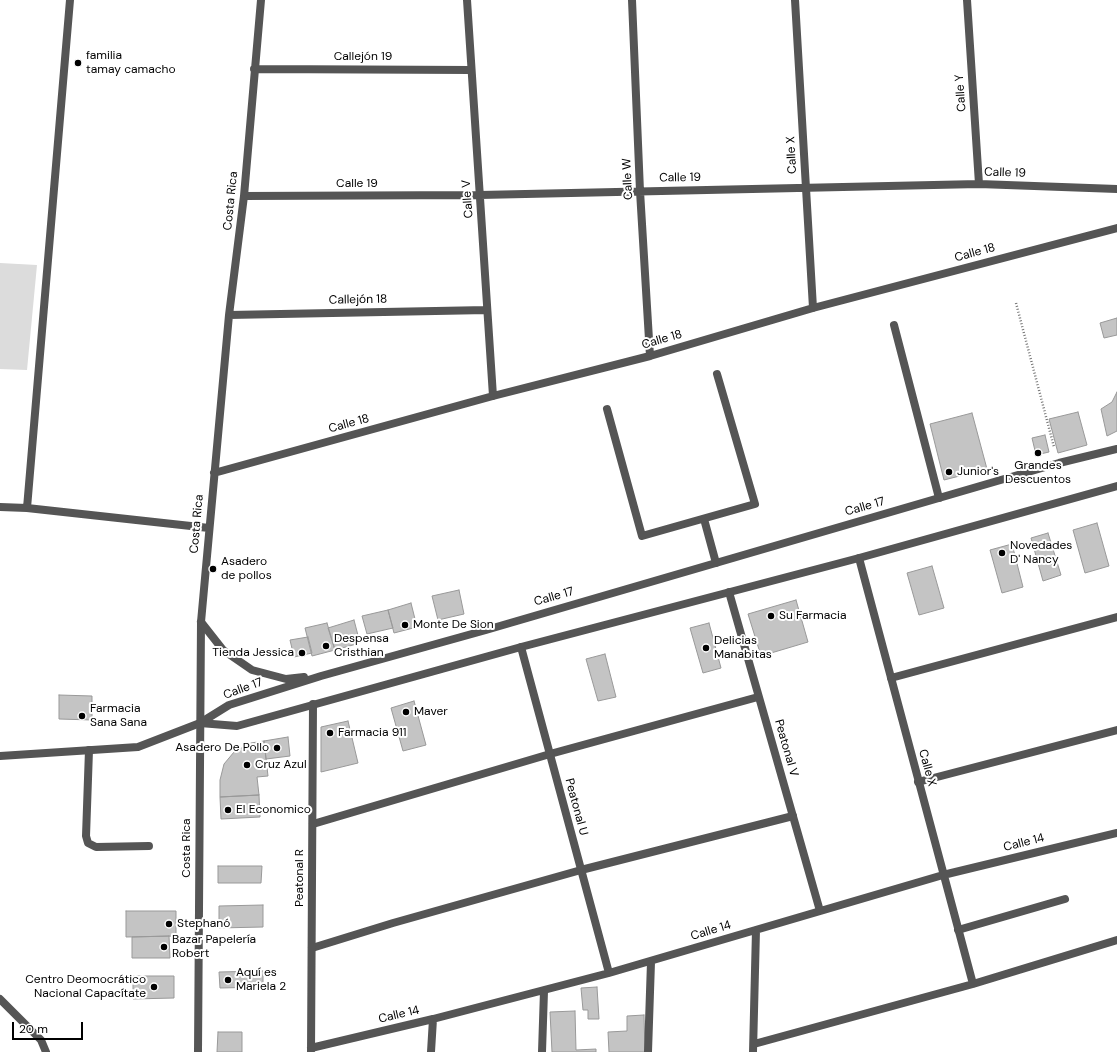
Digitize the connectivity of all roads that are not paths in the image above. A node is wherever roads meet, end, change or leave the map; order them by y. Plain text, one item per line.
1 (70, 0) edge
2 (261, 0) edge
3 (467, 0) edge
4 (632, 0) edge
5 (795, 0) edge
6 (967, 0) edge
7 (254, 69) junction
8 (471, 70) junction
9 (979, 184) junction
10 (806, 188) junction
11 (1117, 189) edge
12 (640, 191) junction
13 (480, 195) junction
14 (244, 196) junction
15 (1117, 228) edge
16 (813, 308) junction
17 (487, 310) junction
18 (229, 315) junction
19 (894, 325) dead end
20 (650, 356) junction
21 (717, 374) dead end
22 (493, 396) junction
23 (607, 409) dead end
24 (1117, 449) edge
25 (214, 474) junction
26 (1117, 486) edge
27 (939, 498) junction
28 (0, 507) edge
29 (27, 508) junction
30 (704, 519) junction
31 (209, 528) junction
32 (859, 558) junction
33 (716, 563) junction
34 (729, 592) junction
35 (1117, 617) edge
36 (201, 622) junction
37 (521, 647) junction
38 (321, 676) junction
39 (891, 678) junction
40 (758, 697) junction
41 (314, 704) junction
42 (200, 723) junction
43 (1117, 730) edge
44 (89, 750) junction
45 (550, 754) junction
46 (0, 756) edge
47 (918, 782) junction
48 (793, 816) junction
49 (312, 824) junction
50 (1117, 833) edge
51 (149, 846) dead end
52 (581, 870) junction
53 (943, 875) junction
54 (1065, 899) dead end
55 (820, 911) junction
56 (756, 930) junction
57 (958, 930) junction
58 (1117, 940) edge
59 (312, 948) junction
60 (650, 962) junction
61 (609, 973) junction
62 (973, 984) junction
63 (544, 990) junction
64 (0, 999) edge
65 (433, 1019) junction
66 (754, 1048) edge
67 (311, 1050) edge
68 (46, 1052) edge
69 (198, 1052) edge
70 (431, 1052) edge
71 (542, 1052) edge
72 (648, 1052) edge

1 - 29 street
2 - 7 street, Costa Rica
3 - 8 street, Calle V
4 - 12 street, Calle W
5 - 10 street, Calle X
6 - 9 street, Calle Y
7 - 8 street, Callejón 19
7 - 14 street, Costa Rica
8 - 13 street, Calle V
9 - 10 street, Calle 19
9 - 11 street, Calle 19
10 - 12 street, Calle 19
10 - 16 street, Calle X
12 - 13 street, Calle 19
12 - 20 street, Calle W
13 - 14 street, Calle 19
13 - 17 street, Calle V
14 - 18 street, Costa Rica
15 - 16 street, Calle 18
16 - 20 street, Calle 18
17 - 18 street, Callejón 18
17 - 22 street, Calle V
18 - 25 street, Costa Rica
19 - 27 street
20 - 22 street, Calle 18
21 - 30 street
22 - 25 street, Calle 18
23 - 30 street
24 - 27 street, Calle 17
25 - 31 street, Costa Rica
26 - 32 street
27 - 33 street, Calle 17
28 - 29 street
29 - 31 street
30 - 33 street
31 - 36 street, Costa Rica
32 - 34 street
32 - 39 street, Calle X
33 - 38 street, Calle 17
34 - 37 street
34 - 40 street, Peatonal V
35 - 39 street
36 - 38 street
36 - 42 street, Costa Rica
37 - 41 street
37 - 45 street, Peatonal U
38 - 42 street, Calle 17
39 - 47 street, Calle X
40 - 45 street
40 - 48 street, Peatonal V
41 - 42 street
41 - 49 street, Peatonal R
42 - 44 street, Calle 17
42 - 69 street, Costa Rica
43 - 47 street
44 - 46 street, Calle 17
44 - 51 street
45 - 49 street
45 - 52 street, Peatonal U
47 - 53 street, Calle X
48 - 52 street
48 - 55 street, Peatonal V
49 - 59 street, Peatonal R
50 - 53 street, Calle 14
52 - 59 street
52 - 61 street, Peatonal U
53 - 55 street, Calle 14
53 - 57 street, Calle X
54 - 57 street
55 - 56 street, Calle 14
56 - 60 street, Calle 14
56 - 66 street
57 - 62 street, Calle X
58 - 62 street
59 - 67 street, Peatonal R
60 - 61 street, Calle 14
60 - 72 street
61 - 63 street, Calle 14
62 - 66 street
63 - 65 street, Calle 14
63 - 71 street
64 - 68 street
65 - 67 street, Calle 14
65 - 70 street

